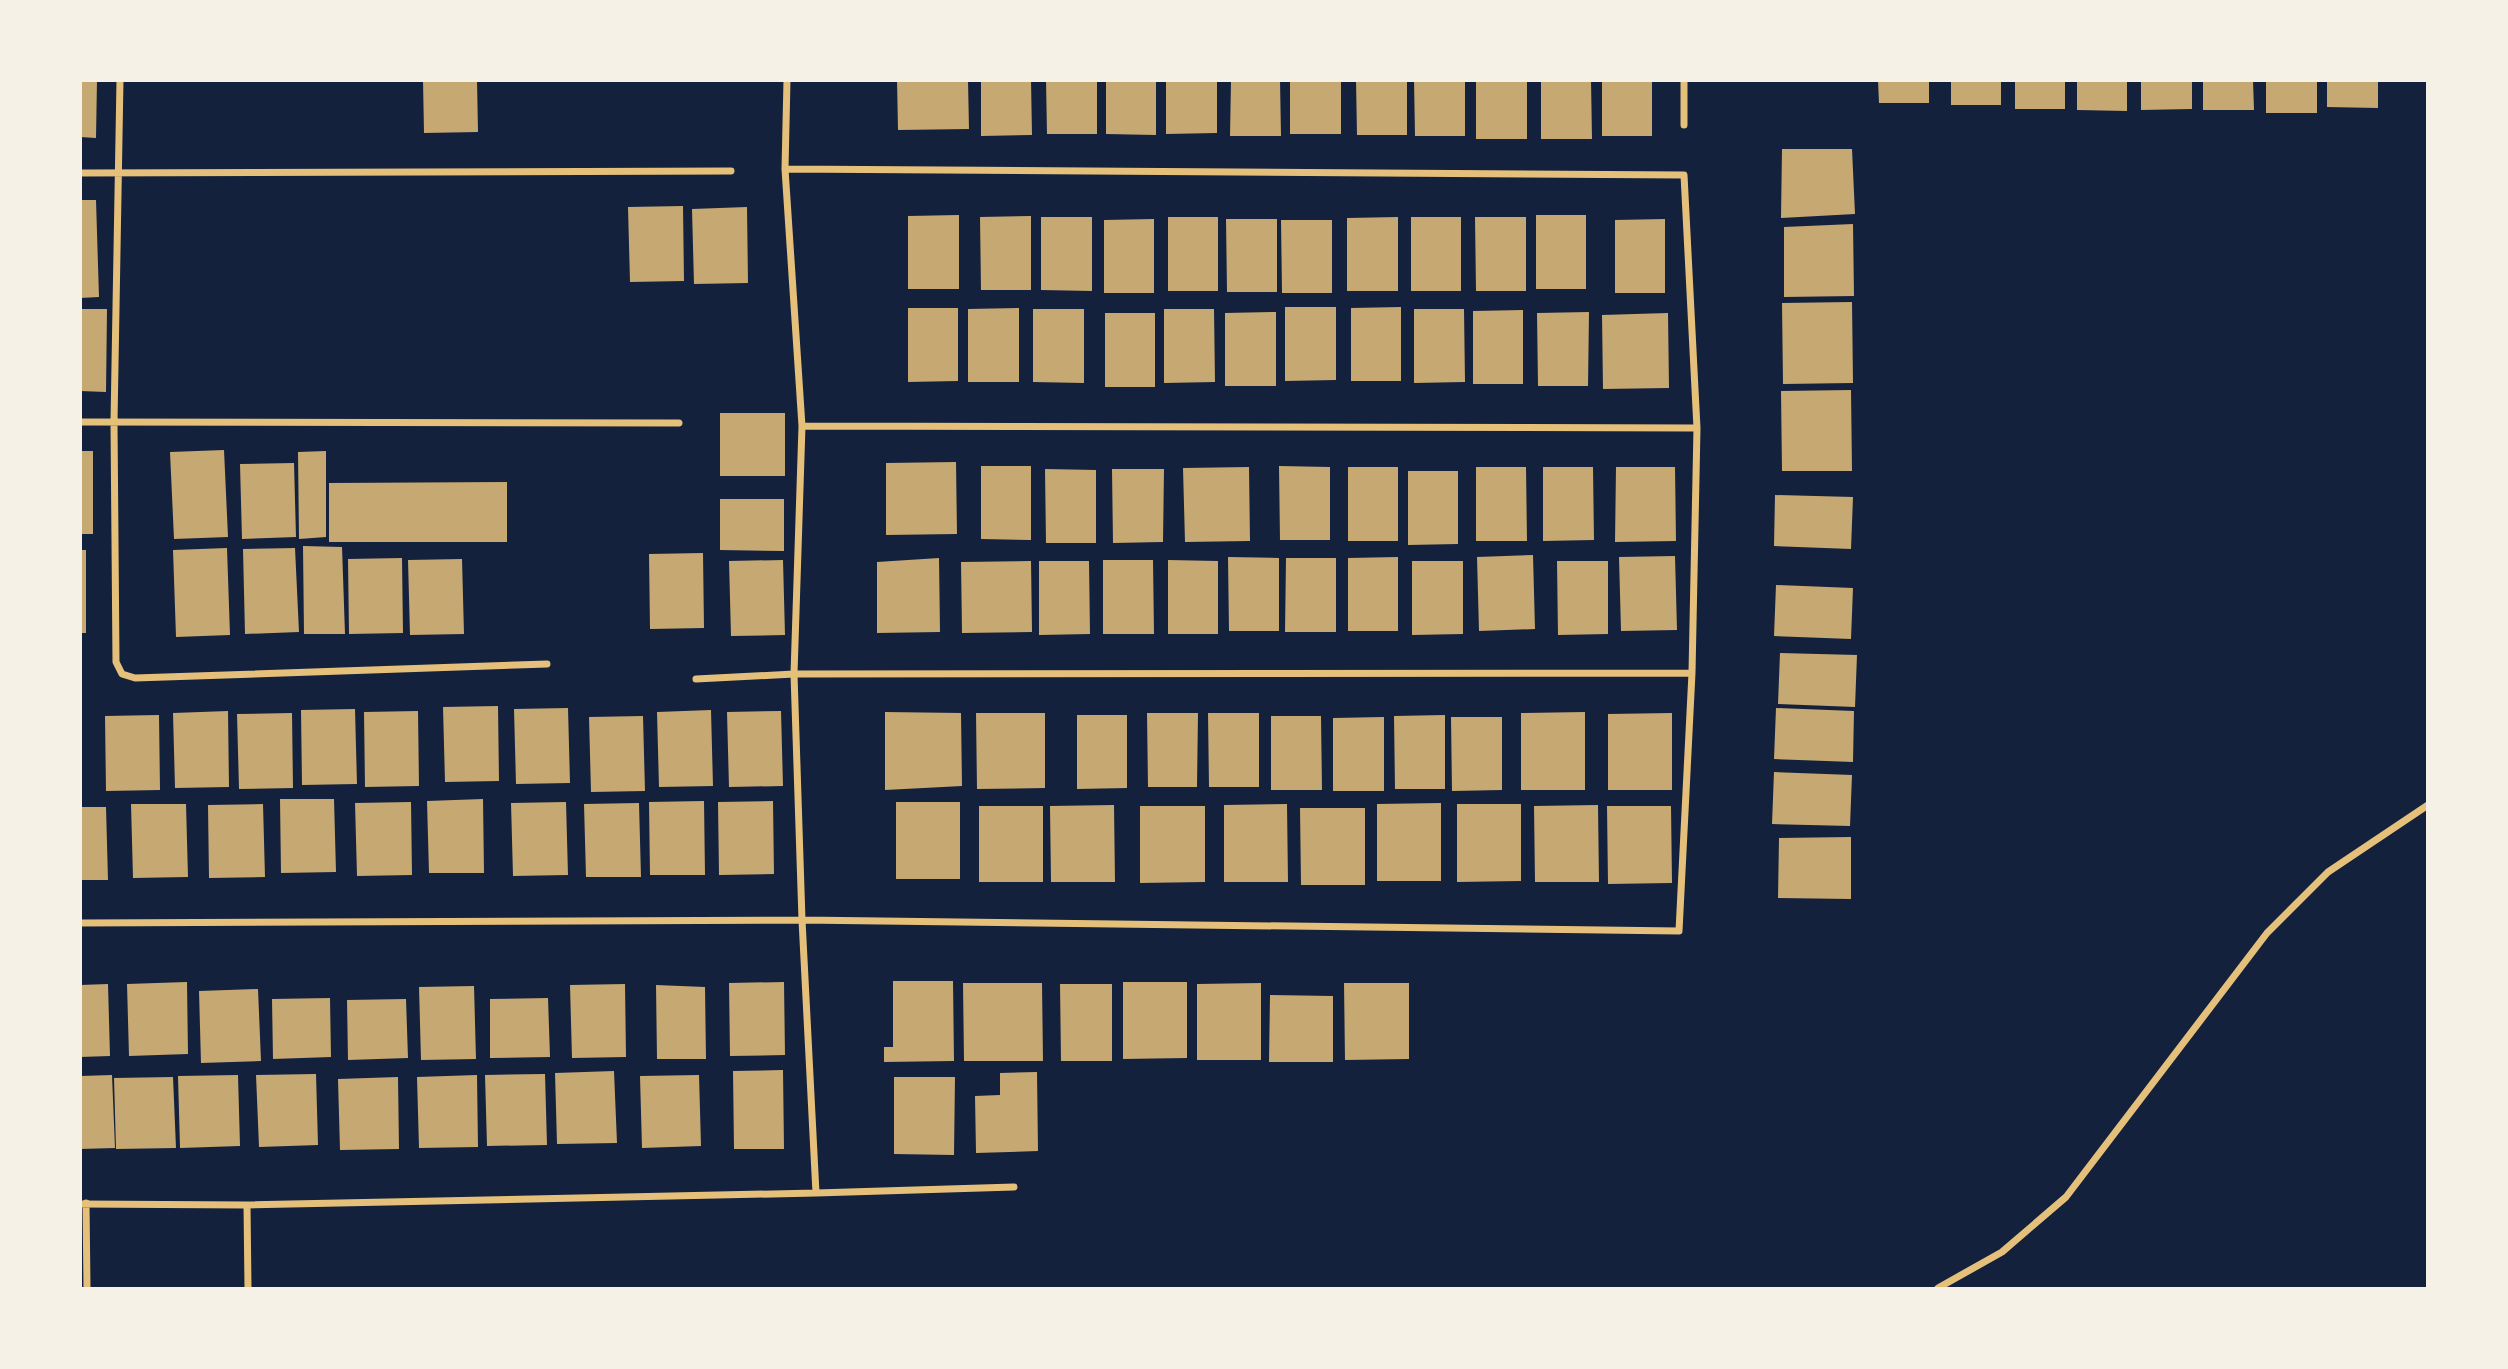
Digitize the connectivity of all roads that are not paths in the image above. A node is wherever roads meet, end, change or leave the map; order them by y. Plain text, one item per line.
1 (120, 80) edge
2 (787, 80) edge
3 (1684, 80) edge
4 (1684, 125) dead end
5 (785, 169) junction
6 (731, 171) dead end
7 (80, 173) edge
8 (118, 174) junction
9 (80, 422) edge
10 (114, 422) junction
11 (679, 423) dead end
12 (802, 426) junction
13 (1696, 428) junction
14 (547, 664) dead end
15 (1692, 673) junction
16 (794, 674) junction
17 (696, 679) dead end
18 (2427, 805) edge
19 (802, 920) junction
20 (80, 923) edge
21 (1014, 1186) dead end
22 (816, 1193) junction
23 (83, 1203) edge
24 (247, 1205) junction
25 (87, 1289) edge
26 (248, 1289) edge
27 (1938, 1289) edge

1 - 8 street
2 - 5 street
3 - 4 street
5 - 12 street
5 - 13 street
6 - 8 street
7 - 8 street
8 - 10 street
9 - 10 street
10 - 11 street
10 - 14 street
12 - 13 street
12 - 16 street
13 - 15 street
15 - 16 street
15 - 19 street
16 - 17 street
16 - 19 street
18 - 27 street
19 - 20 street
19 - 22 street
21 - 22 street
22 - 24 street
23 - 24 street
23 - 25 street
24 - 26 street

